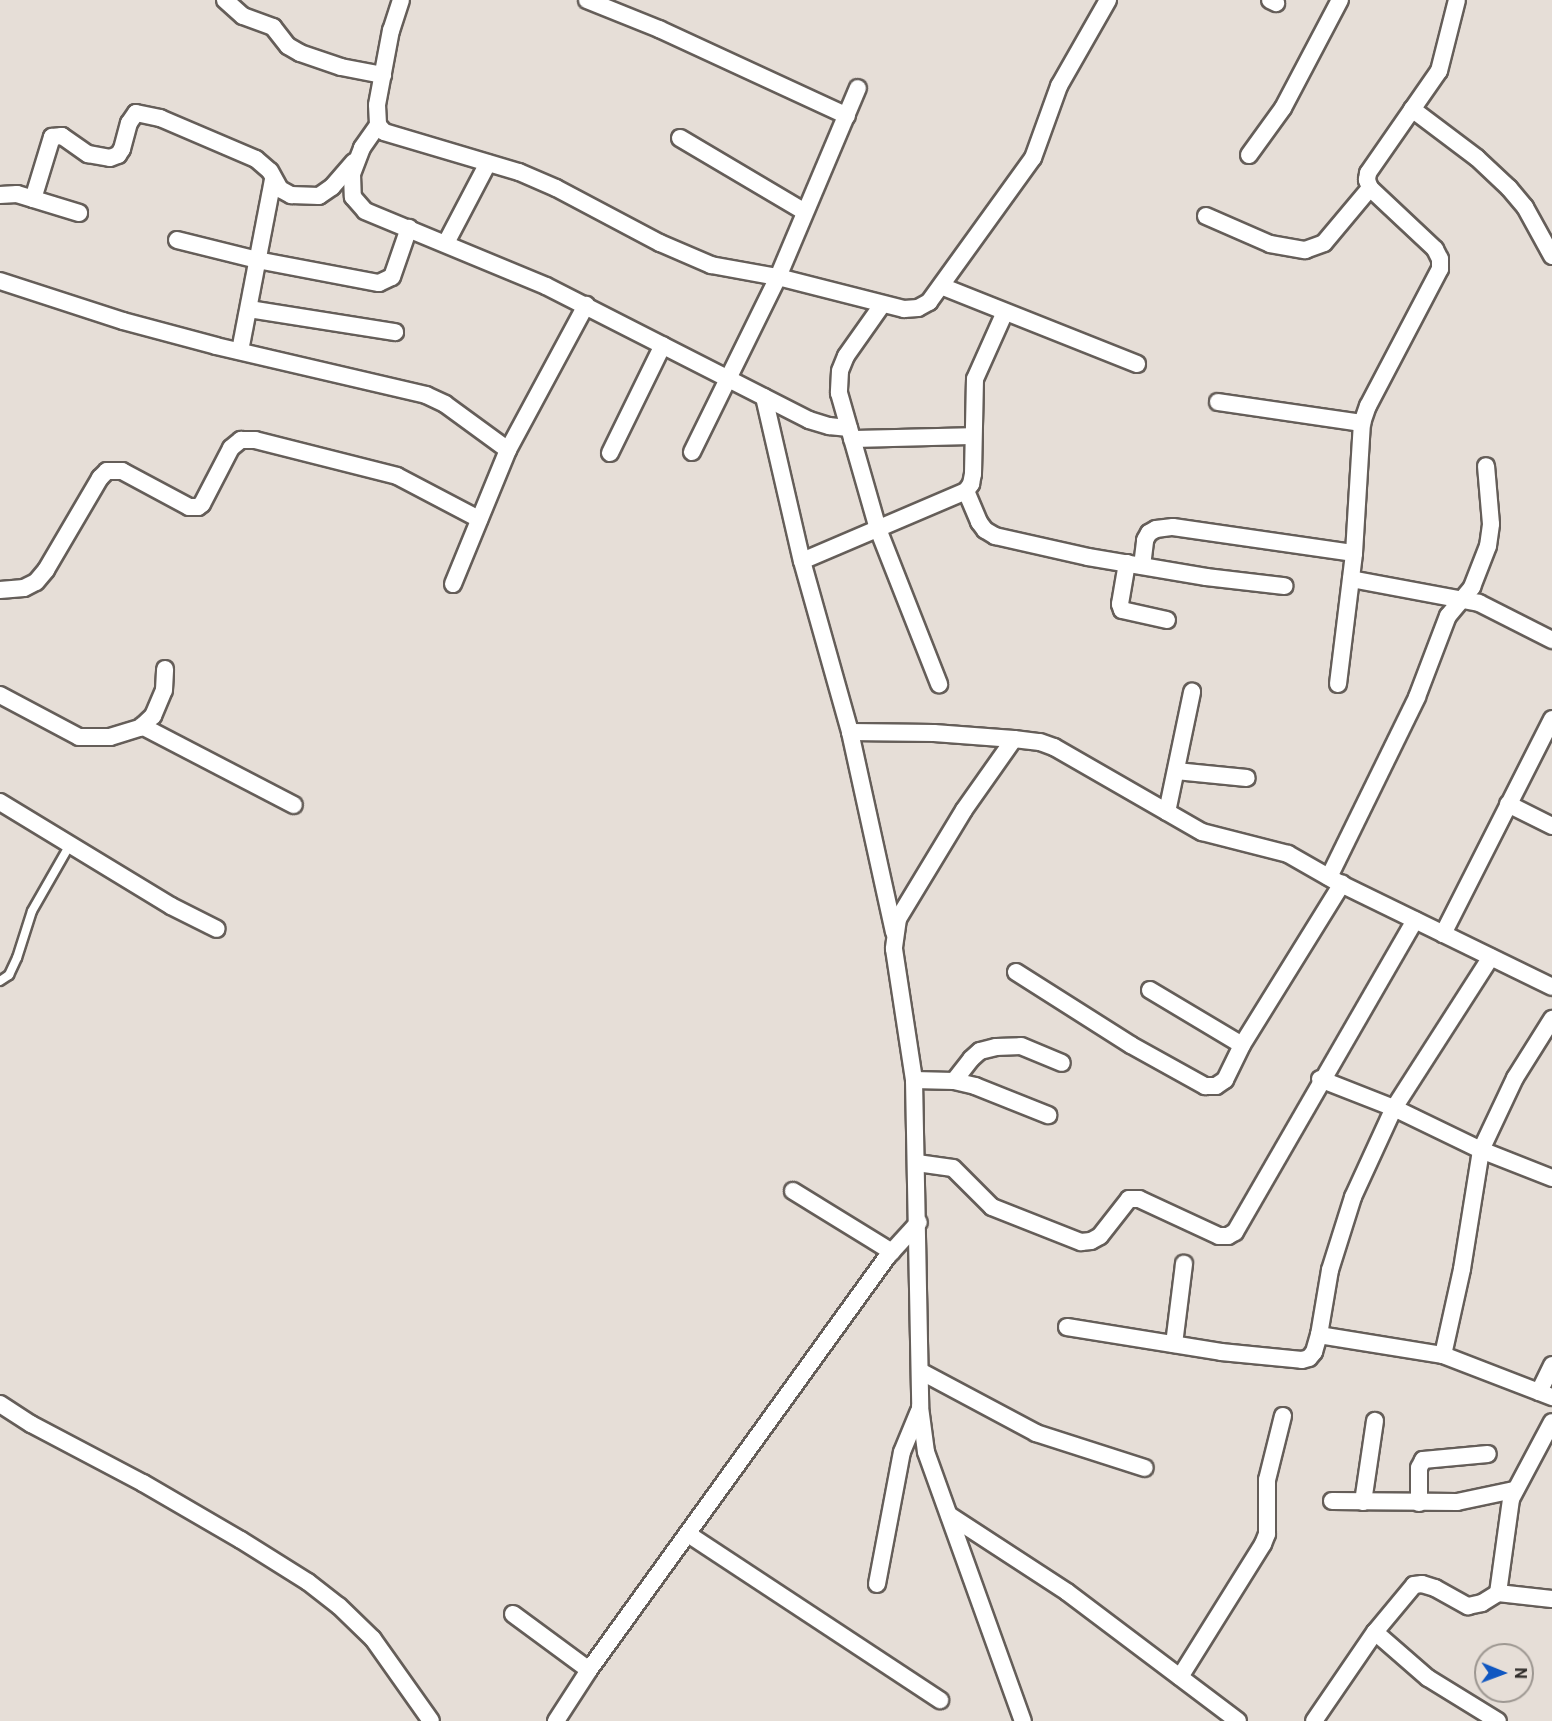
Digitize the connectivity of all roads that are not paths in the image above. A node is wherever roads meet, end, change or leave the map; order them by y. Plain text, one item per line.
1 (225, 0) edge
2 (401, 0) edge
3 (588, 0) edge
4 (1108, 0) edge
5 (1340, 0) edge
6 (1457, 0) edge
7 (382, 75) junction
8 (858, 88) dead end
9 (1412, 109) junction
10 (847, 116) junction
11 (378, 125) junction
12 (680, 138) dead end
13 (1249, 155) dead end
14 (357, 159) junction
15 (488, 164) junction
16 (273, 180) junction
17 (1370, 188) junction
18 (0, 195) edge
19 (33, 199) junction
20 (805, 212) junction
21 (79, 213) dead end
22 (1206, 216) dead end
23 (409, 228) junction
24 (177, 240) dead end
25 (446, 243) junction
26 (1552, 256) edge
27 (258, 260) junction
28 (778, 277) junction
29 (0, 281) edge
30 (941, 286) junction
31 (585, 305) junction
32 (882, 305) junction
33 (249, 309) junction
34 (1005, 312) junction
35 (394, 332) dead end
36 (663, 345) junction
37 (240, 351) junction
38 (1137, 364) dead end
39 (729, 379) junction
40 (764, 397) junction
41 (1218, 402) dead end
42 (1362, 423) junction
43 (850, 433) junction
44 (972, 436) junction
45 (508, 450) junction
46 (692, 452) dead end
47 (610, 453) dead end
48 (1486, 466) dead end
49 (966, 491) junction
50 (479, 519) junction
51 (878, 530) junction
52 (1354, 553) junction
53 (802, 561) junction
54 (1134, 565) junction
55 (1351, 579) junction
56 (453, 584) dead end
57 (1284, 586) dead end
58 (0, 590) edge
59 (1458, 600) junction
60 (1167, 620) dead end
61 (1552, 640) edge
62 (165, 669) dead end
63 (939, 684) dead end
64 (1338, 684) dead end
65 (1192, 692) dead end
66 (0, 695) edge
67 (1552, 719) edge
68 (142, 726) junction
69 (850, 732) junction
70 (1014, 739) junction
71 (1176, 771) junction
72 (1247, 778) dead end
73 (0, 802) edge
74 (1508, 804) junction
75 (294, 805) dead end
76 (1167, 812) junction
77 (1552, 826) edge
78 (71, 843) junction
79 (1335, 880) junction
80 (1414, 920) junction
81 (217, 929) dead end
82 (894, 933) junction
83 (1443, 934) junction
84 (1491, 957) junction
85 (1016, 972) dead end
86 (0, 981) edge
87 (1552, 987) edge
88 (1150, 990) dead end
89 (1552, 1018) edge
90 (1242, 1045) junction
91 (1062, 1063) dead end
92 (1320, 1079) junction
93 (914, 1080) junction
94 (954, 1081) junction
95 (1394, 1108) junction
96 (1048, 1115) dead end
97 (1481, 1150) junction
98 (917, 1163) junction
99 (1552, 1178) edge
100 (793, 1191) dead end
101 (918, 1222) junction
102 (892, 1252) junction
103 (1184, 1264) dead end
104 (1067, 1327) dead end
105 (1319, 1335) junction
106 (1174, 1344) junction
107 (1443, 1355) junction
108 (1552, 1365) edge
109 (920, 1371) junction
110 (1545, 1395) edge
111 (0, 1404) edge
112 (921, 1407) junction
113 (1284, 1416) dead end
114 (1375, 1421) dead end
115 (1552, 1422) edge
116 (1488, 1455) dead end
117 (1145, 1468) dead end
118 (1514, 1490) junction
119 (1332, 1501) dead end
120 (1363, 1502) junction
121 (1419, 1503) junction
122 (949, 1515) junction
123 (688, 1534) junction
124 (877, 1584) dead end
125 (1498, 1593) junction
126 (1552, 1599) edge
127 (513, 1614) dead end
128 (1375, 1632) junction
129 (589, 1670) junction
130 (1180, 1677) junction
131 (940, 1700) dead end
132 (431, 1721) edge
133 (556, 1721) edge
134 (1023, 1721) edge
135 (1238, 1721) edge
136 (1314, 1721) edge
137 (1498, 1721) edge

1 - 7 street
2 - 7 street
3 - 10 street
4 - 30 street
5 - 13 street
6 - 9 street
7 - 11 street
8 - 10 street
9 - 17 street
9 - 26 street
10 - 20 street
11 - 14 street
11 - 15 street
12 - 20 street
14 - 16 street
14 - 23 street
15 - 25 street
15 - 28 street
16 - 19 street
16 - 27 street
17 - 22 street
17 - 42 street
18 - 19 street
19 - 21 street
20 - 28 street
23 - 25 street
23 - 27 street
24 - 27 street
25 - 31 street
27 - 33 street
28 - 32 street
28 - 39 street
29 - 37 street
30 - 32 street
30 - 34 street
31 - 36 street
31 - 45 street
32 - 43 street
33 - 35 street
33 - 37 street
34 - 38 street
34 - 44 street
36 - 39 street
36 - 47 street
37 - 45 street
39 - 40 street
39 - 46 street
40 - 43 street
40 - 53 street
41 - 42 street
42 - 52 street
43 - 44 street
43 - 51 street
44 - 49 street
45 - 50 street
48 - 59 street
49 - 51 street
49 - 54 street
50 - 56 street
50 - 58 street
51 - 53 street
51 - 63 street
52 - 54 street
52 - 55 street
53 - 69 street
54 - 57 street
54 - 60 street
55 - 59 street
55 - 64 street
59 - 61 street
59 - 79 street
62 - 68 street
65 - 71 street
66 - 68 street
67 - 74 street
68 - 75 street
69 - 70 street
69 - 82 street
70 - 76 street
70 - 82 street
71 - 72 street
71 - 76 street
73 - 78 street
74 - 77 street
74 - 83 street
76 - 79 street
78 - 81 street
78 - 86 lane
79 - 80 street
79 - 90 street
80 - 83 street
80 - 92 street
82 - 93 street
83 - 84 street
84 - 87 street
84 - 95 street
85 - 90 street
88 - 90 street
89 - 97 street
91 - 94 street
92 - 95 street
92 - 98 street
93 - 94 street
93 - 98 street
94 - 96 street
95 - 97 street
95 - 105 street
97 - 99 street
97 - 107 street
98 - 101 street
100 - 102 street
101 - 102 street
101 - 109 street
102 - 123 street
103 - 106 street
104 - 106 street
105 - 106 street
105 - 107 street
107 - 110 street
108 - 110 street
109 - 112 street
109 - 117 street
111 - 132 street
112 - 122 street
112 - 124 street
113 - 130 street
114 - 120 street
115 - 118 street
116 - 121 street
118 - 121 street
118 - 125 street
119 - 120 street
120 - 121 street
122 - 130 street
122 - 134 street
123 - 129 street
123 - 131 street
125 - 126 street
125 - 128 street
127 - 129 street
128 - 136 street
128 - 137 street
129 - 133 street
130 - 135 street

